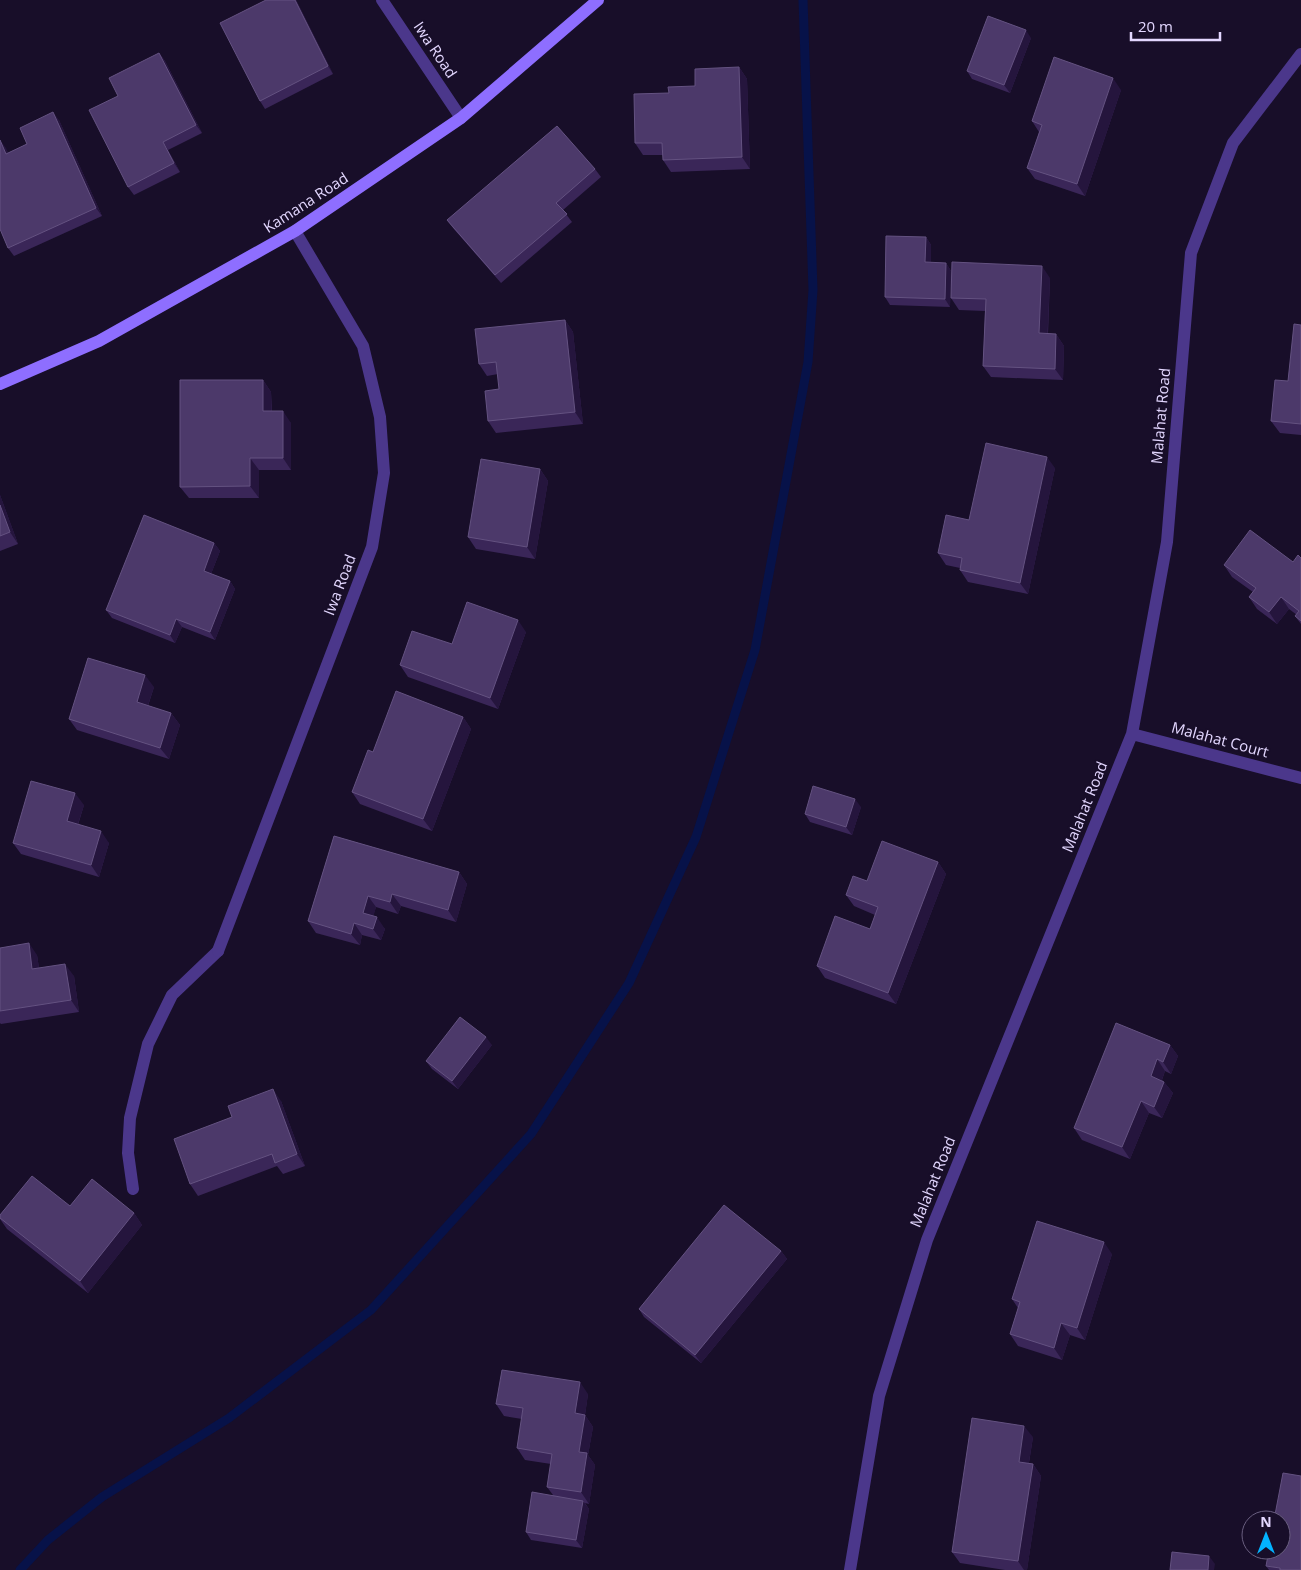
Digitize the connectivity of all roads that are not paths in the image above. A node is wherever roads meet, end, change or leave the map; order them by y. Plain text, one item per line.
1 (382, 0) edge
2 (598, 0) edge
3 (1301, 54) edge
4 (461, 118) junction
5 (295, 231) junction
6 (0, 384) edge
7 (1132, 734) junction
8 (1301, 778) edge
9 (133, 1189) dead end
10 (850, 1570) edge

1 - 4 street, Iwa Road
2 - 4 street, Kamana Road
3 - 7 street, Malahat Road
4 - 5 street, Kamana Road
5 - 6 street, Kamana Road
5 - 9 street, Iwa Road
7 - 8 street, Malahat Court
7 - 10 street, Malahat Road

